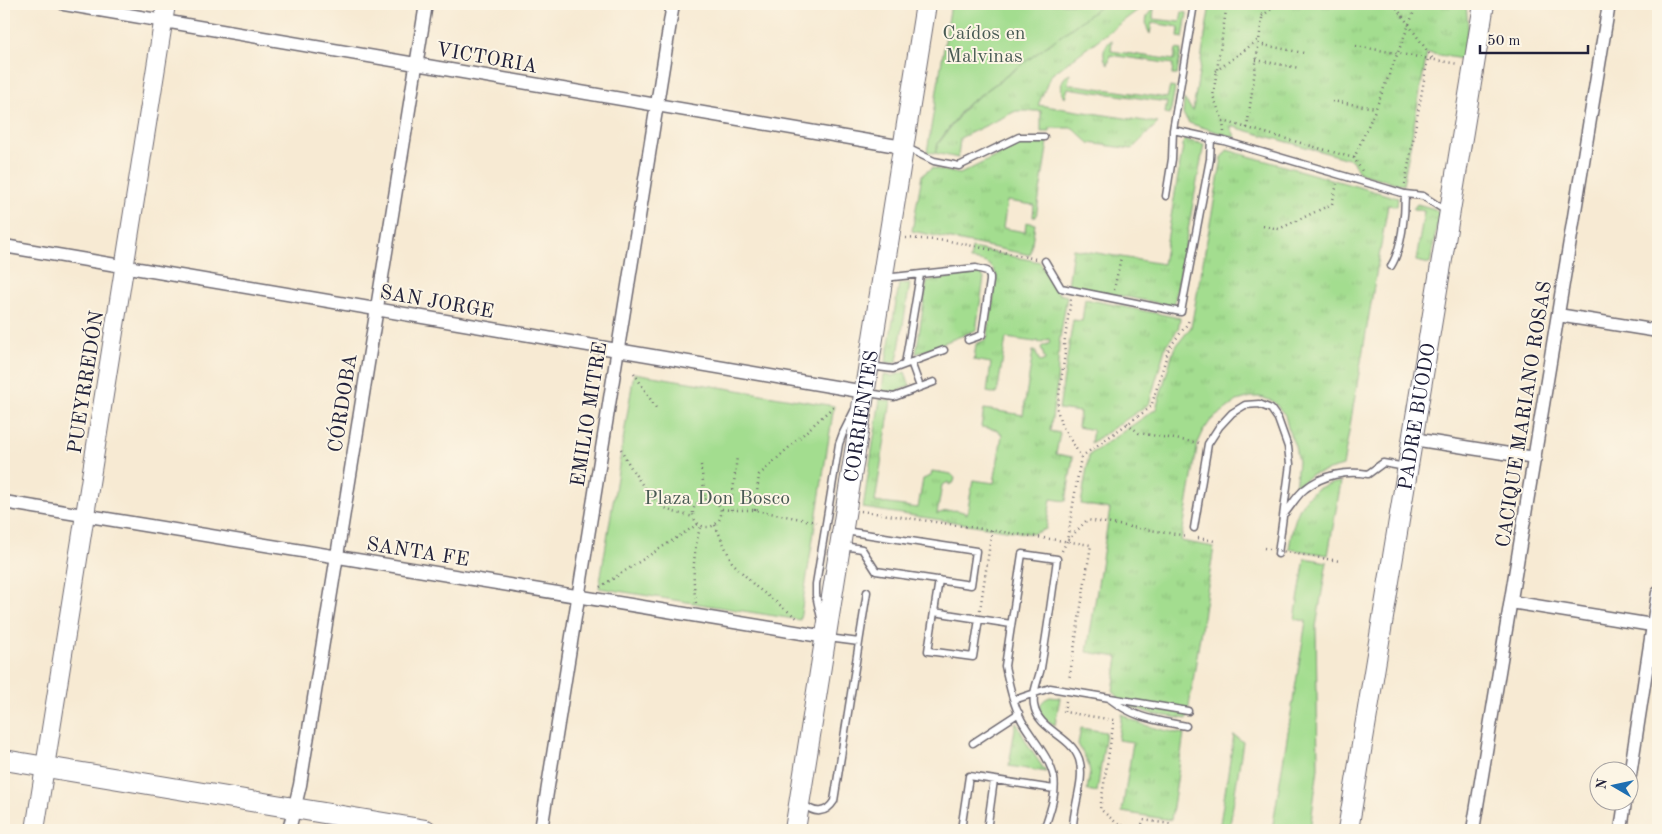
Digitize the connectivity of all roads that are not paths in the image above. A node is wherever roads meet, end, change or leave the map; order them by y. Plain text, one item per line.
1 (64, 4) edge
2 (426, 4) edge
3 (673, 4) edge
4 (926, 4) edge
5 (1194, 4) edge
6 (1484, 4) edge
7 (1609, 4) edge
8 (165, 12) edge
9 (416, 64) junction
10 (656, 105) junction
11 (1173, 130) junction
12 (1044, 137) dead end
13 (1211, 139) junction
14 (903, 147) junction
15 (1405, 194) junction
16 (1166, 196) dead end
17 (1450, 214) junction
18 (4, 246) edge
19 (1044, 261) road end
20 (125, 266) junction
21 (1391, 266) dead end
22 (920, 275) junction
23 (883, 278) junction
24 (377, 309) junction
25 (1558, 315) junction
26 (1658, 331) edge
27 (968, 340) dead end
28 (617, 350) junction
29 (944, 350) dead end
30 (908, 363) junction
31 (869, 366) junction
32 (934, 382) dead end
33 (920, 387) junction
34 (865, 392) junction
35 (1413, 438) junction
36 (1535, 458) junction
37 (1408, 468) junction
38 (4, 502) edge
39 (1285, 514) junction
40 (85, 515) junction
41 (1194, 528) dead end
42 (841, 538) junction
43 (1278, 554) dead end
44 (337, 556) junction
45 (939, 580) junction
46 (867, 592) dead end
47 (1658, 593) edge
48 (578, 596) junction
49 (1511, 602) junction
50 (934, 612) junction
51 (979, 619) junction
52 (1011, 624) junction
53 (1656, 625) edge
54 (826, 637) junction
55 (859, 642) junction
56 (1033, 694) junction
57 (1110, 698) junction
58 (1014, 700) junction
59 (1188, 710) dead end
60 (1019, 713) junction
61 (1186, 726) dead end
62 (973, 743) dead end
63 (4, 760) edge
64 (1632, 762) edge
65 (45, 766) junction
66 (994, 780) junction
67 (1054, 789) junction
68 (801, 793) junction
69 (294, 808) junction
70 (1624, 812) edge
71 (35, 830) edge
72 (289, 830) edge
73 (426, 830) edge
74 (541, 830) edge
75 (795, 830) edge
76 (960, 830) edge
77 (986, 830) edge
78 (1044, 830) edge
79 (1073, 830) edge
80 (1348, 830) edge
81 (1474, 830) edge
82 (1621, 830) edge

1 - 8 street, VICTORIA
2 - 9 street, CÓRDOBA
3 - 10 street, EMILIO MITRE
4 - 14 main road, CORRIENTES
5 - 11 lane
6 - 17 main road, PADRE BUODO
7 - 25 street, CACIQUE MARIANO ROSAS
8 - 9 street, VICTORIA
8 - 20 street, PUEYRREDÓN
9 - 10 street, VICTORIA
9 - 24 street, CÓRDOBA
10 - 14 street, VICTORIA
10 - 28 street, EMILIO MITRE
11 - 13 lane
11 - 16 lane
12 - 14 lane
13 - 15 lane
13 - 19 lane
14 - 23 main road, CORRIENTES
15 - 17 lane
15 - 21 lane
17 - 35 main road, PADRE BUODO
18 - 20 street, SAN JORGE
20 - 24 street, SAN JORGE
20 - 40 street, PUEYRREDÓN
22 - 23 lane
22 - 27 lane
22 - 30 lane
23 - 31 main road, CORRIENTES
24 - 28 street, SAN JORGE
24 - 44 street, CÓRDOBA
25 - 26 street
25 - 36 street, CACIQUE MARIANO ROSAS
28 - 34 street, SAN JORGE
28 - 48 street, EMILIO MITRE
29 - 30 lane
30 - 31 lane
30 - 33 lane
31 - 34 main road, CORRIENTES
32 - 33 lane
33 - 34 lane
34 - 42 main road, CORRIENTES
34 - 54 lane
35 - 36 street
35 - 37 main road, PADRE BUODO
36 - 49 street, CACIQUE MARIANO ROSAS
37 - 39 lane
37 - 80 main road, PADRE BUODO
38 - 40 street, SANTA FE
39 - 41 lane
39 - 43 lane
40 - 44 street, SANTA FE
40 - 65 street, PUEYRREDÓN
42 - 45 lane
42 - 45 lane
42 - 54 main road, CORRIENTES
44 - 48 street, SANTA FE
44 - 69 street, CÓRDOBA
45 - 50 lane
46 - 55 lane
47 - 53 street
48 - 54 street, SANTA FE
48 - 74 street, EMILIO MITRE
49 - 53 street
49 - 81 street, CACIQUE MARIANO ROSAS
50 - 51 lane
50 - 51 lane
51 - 52 lane
52 - 56 lane
52 - 58 lane
53 - 64 street
54 - 55 lane
54 - 68 main road, CORRIENTES
55 - 68 lane
56 - 57 lane
56 - 58 lane
56 - 79 lane
57 - 59 lane
57 - 61 lane
58 - 60 lane
60 - 62 lane
60 - 67 lane
63 - 65 main road
65 - 69 main road
65 - 71 street, PUEYRREDÓN
66 - 67 lane
66 - 76 lane
66 - 77 lane
67 - 78 lane
68 - 75 main road, CORRIENTES
69 - 72 street, CÓRDOBA
69 - 73 main road
70 - 82 street

